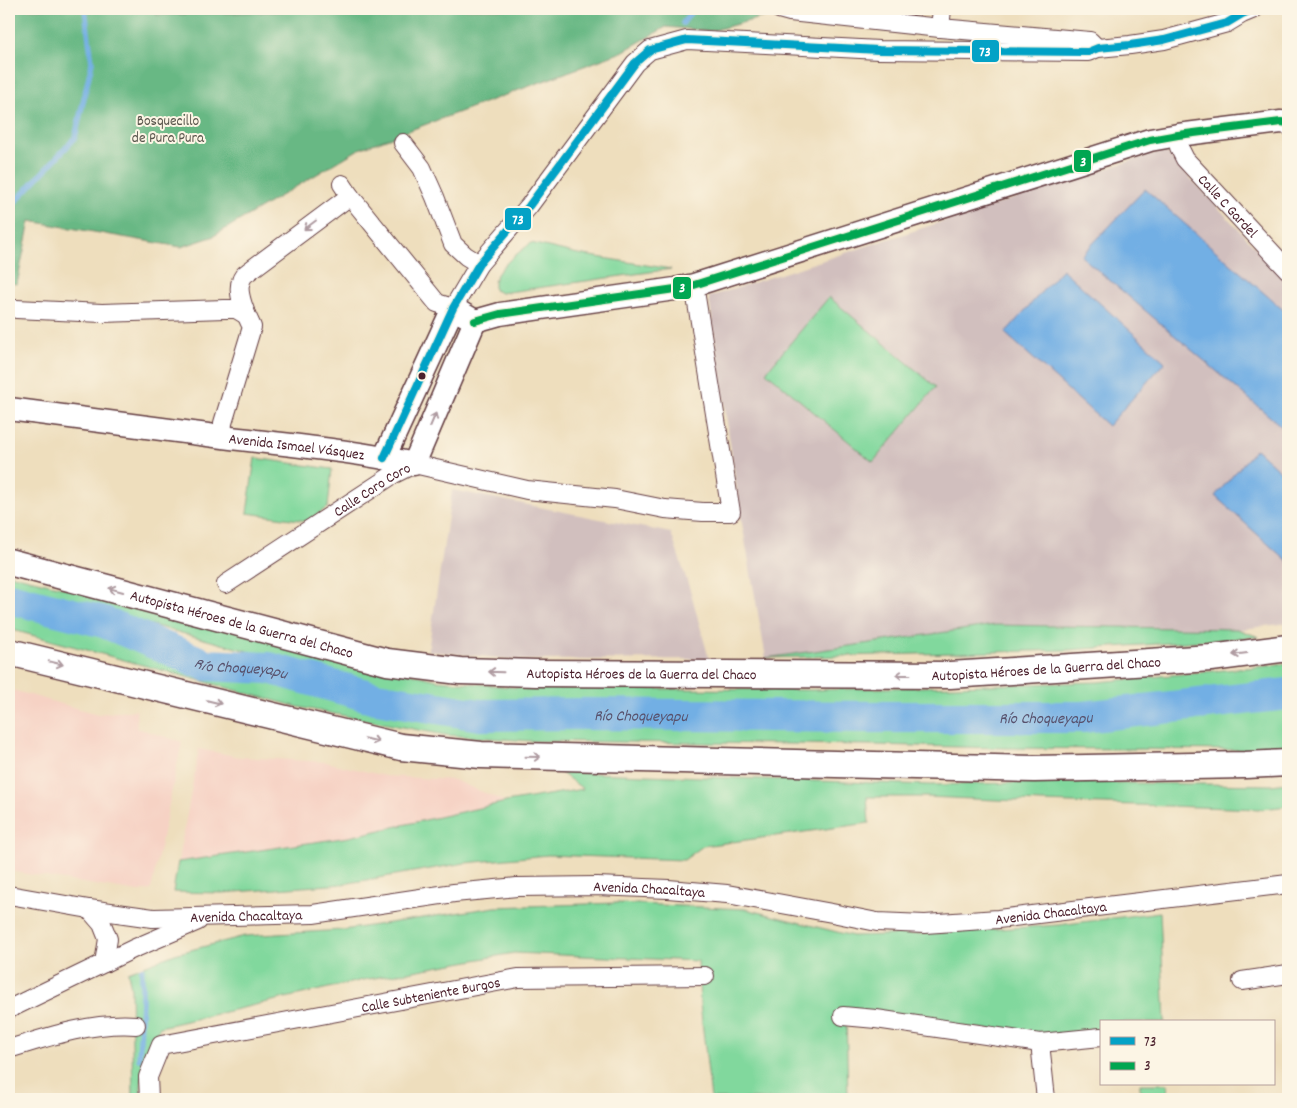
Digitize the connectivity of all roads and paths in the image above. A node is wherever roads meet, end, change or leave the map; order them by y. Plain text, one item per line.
1 (779, 9) edge
2 (942, 9) edge
3 (1254, 9) edge
4 (1225, 16) edge
5 (940, 28) junction
6 (1098, 48) junction
7 (1288, 123) edge
8 (1178, 134) junction
9 (402, 143) dead end
10 (479, 264) junction
11 (1288, 270) edge
12 (694, 285) junction
13 (453, 308) junction
14 (16, 309) dead end
15 (246, 315) junction
16 (475, 321) junction
17 (9, 409) edge
18 (222, 437) junction
19 (384, 458) junction
20 (414, 464) junction
21 (9, 562) edge
22 (226, 584) dead end
23 (1288, 648) edge
24 (9, 652) edge
25 (1288, 763) edge
26 (1288, 884) edge
27 (9, 895) edge
28 (89, 909) junction
29 (208, 916) junction
30 (104, 963) junction
31 (1288, 974) edge
32 (705, 976) dead end
33 (1242, 981) dead end
34 (9, 1009) edge
35 (843, 1016) dead end
36 (136, 1025) dead end
37 (1100, 1037) edge
38 (1040, 1043) junction
39 (9, 1049) edge
40 (149, 1099) edge
41 (1046, 1099) edge

1 - 5 street
2 - 5 street
3 - 4 street, Calle Coro Coro
4 - 6 street, Calle Coro Coro
5 - 6 street
6 - 10 street, Calle Coro Coro
7 - 8 main road
8 - 11 street, Calle C Gardel
8 - 12 main road
9 - 10 street
10 - 13 street, Calle Coro Coro
12 - 16 main road
12 - 20 street, Avenida Ismael Vásquez
13 -> 15 street
13 - 16 main road
13 - 19 main road, Calle Coro Coro
14 - 15 street
15 - 18 street
20 -> 16 main road, Calle Coro Coro
17 - 18 main road, Avenida Ismael Vásquez
18 - 19 main road, Avenida Ismael Vásquez
19 - 20 main road, Avenida Ismael Vásquez
20 - 22 street, Calle Coro Coro
23 -> 21 highway, Autopista Héroes de la Guerra del Chaco
24 -> 25 highway
26 - 29 street, Avenida Chacaltaya
27 - 28 street, Avenida Chacaltaya
28 - 29 street, Avenida Chacaltaya
28 - 30 street
29 - 30 street
30 - 34 street
31 - 33 street
32 - 40 street, Calle Subteniente Burgos
35 - 38 street
36 - 39 street
37 - 38 street
38 - 41 street

